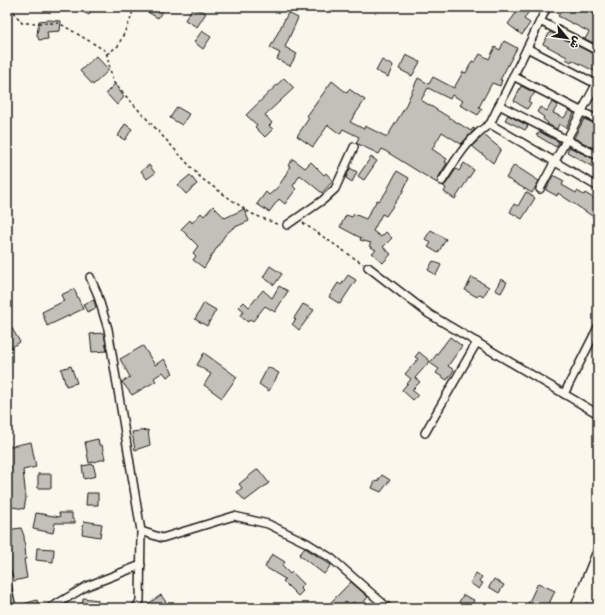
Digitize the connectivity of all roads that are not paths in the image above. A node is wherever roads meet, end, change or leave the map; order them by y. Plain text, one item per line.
1 (547, 7) edge
2 (594, 7) edge
3 (598, 9) edge
4 (540, 21) junction
5 (527, 48) junction
6 (598, 51) edge
7 (514, 76) junction
8 (597, 84) edge
9 (499, 105) junction
10 (582, 112) junction
11 (598, 120) edge
12 (490, 124) junction
13 (567, 140) junction
14 (354, 147) dead end
15 (598, 156) edge
16 (555, 163) junction
17 (442, 182) dead end
18 (598, 187) edge
19 (540, 189) dead end
20 (287, 225) road end
21 (368, 267) road end
22 (90, 276) dead end
23 (598, 327) edge
24 (477, 342) junction
25 (564, 394) junction
26 (598, 414) edge
27 (425, 434) dead end
28 (141, 531) junction
29 (598, 555) edge
30 (141, 565) junction
31 (598, 576) edge
32 (7, 585) edge
33 (591, 604) edge
34 (382, 606) edge
35 (12, 608) edge
36 (50, 608) edge
37 (136, 608) edge
38 (577, 608) edge

1 - 4 street
2 - 3 street
4 - 5 street
4 - 6 street
5 - 7 street
5 - 8 street
7 - 9 street
7 - 10 street
8 - 10 street
9 - 12 street
9 - 13 street
10 - 11 street
10 - 13 street
12 - 16 street
12 - 17 street
13 - 15 street
13 - 16 street
14 - 20 street
16 - 18 street
16 - 19 street
21 - 24 street
22 - 28 street
23 - 25 street
24 - 25 street
24 - 27 street
25 - 26 street
28 - 30 street
28 - 34 street
29 - 38 highway
30 - 36 street
30 - 37 street
31 - 33 highway
32 - 35 street

